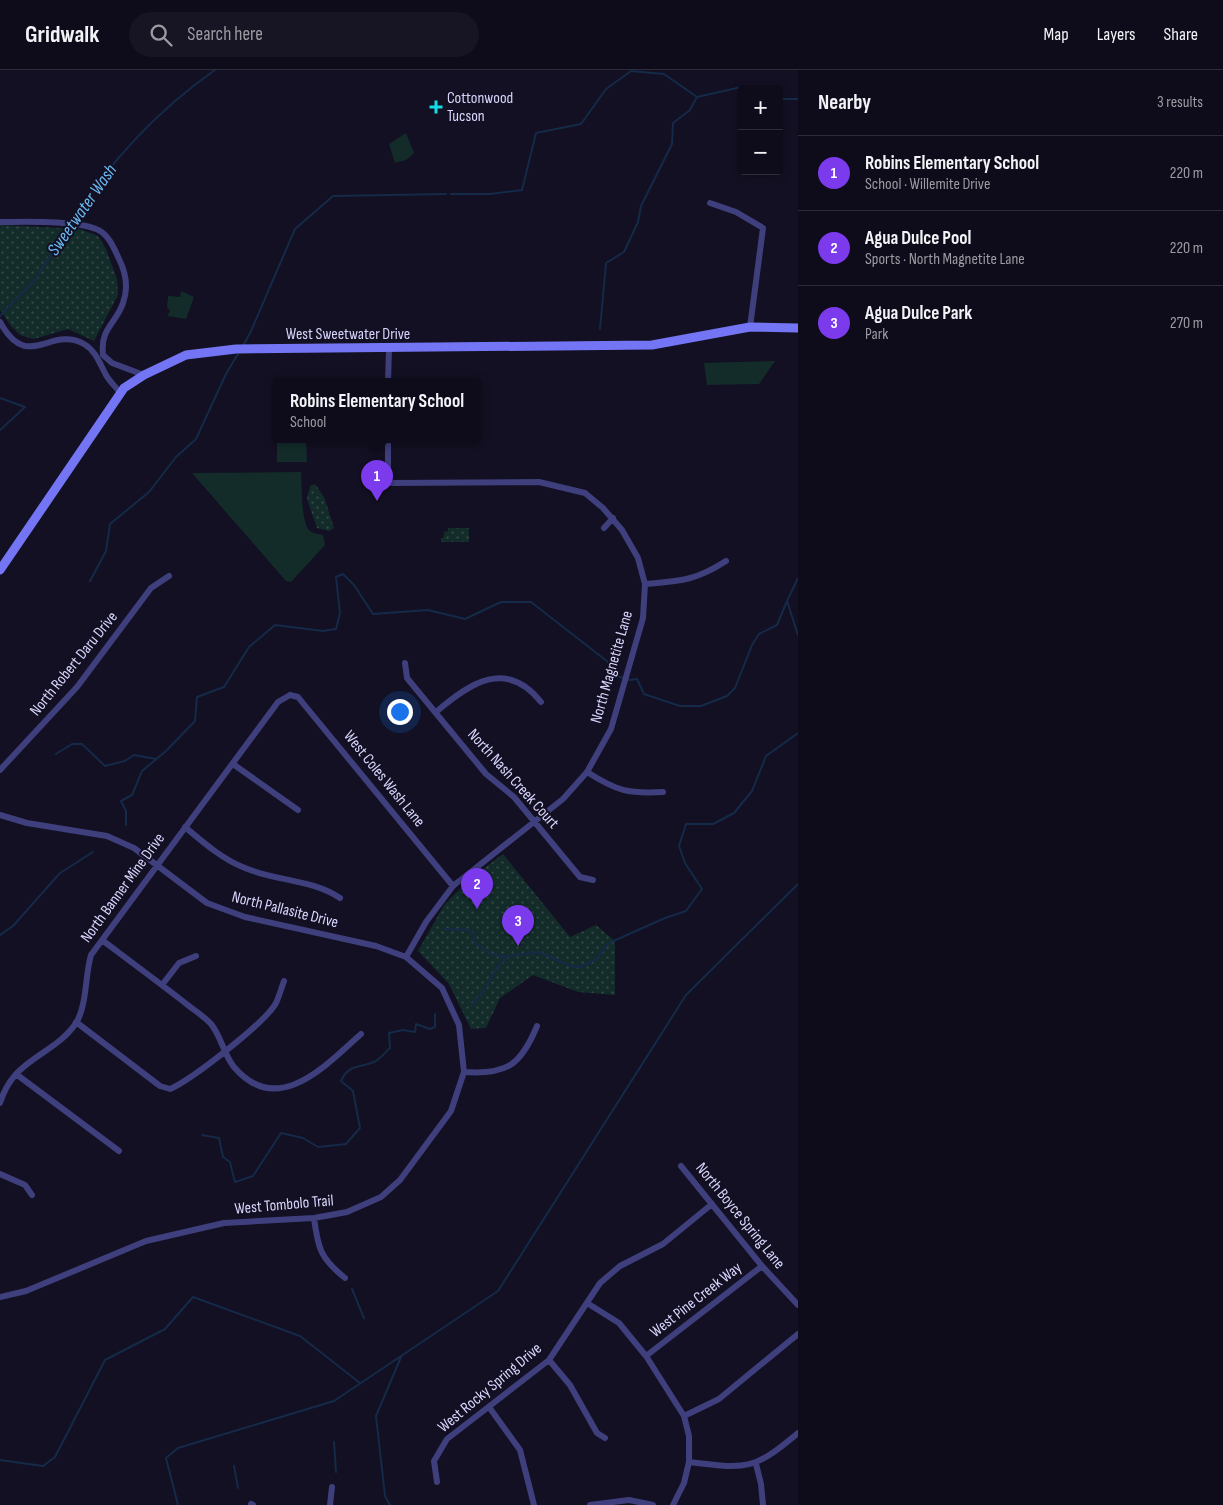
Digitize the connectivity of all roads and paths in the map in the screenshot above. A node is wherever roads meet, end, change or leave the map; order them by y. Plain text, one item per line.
1 (710, 203) dead end
2 (0, 222) edge
3 (0, 322) edge
4 (750, 327) junction
5 (798, 328) edge
6 (388, 349) junction
7 (144, 375) junction
8 (388, 378) edge
9 (121, 394) junction
10 (388, 443) edge
11 (614, 518) junction
12 (604, 528) dead end
13 (726, 561) dead end
14 (0, 570) edge
15 (169, 576) dead end
16 (645, 584) junction
17 (405, 663) dead end
18 (289, 692) joint
19 (541, 702) dead end
20 (436, 712) junction
21 (233, 764) junction
22 (0, 770) edge
23 (587, 772) junction
24 (663, 792) dead end
25 (298, 810) dead end
26 (0, 815) edge
27 (534, 821) junction
28 (185, 827) junction
29 (157, 864) junction
30 (593, 880) dead end
31 (453, 886) junction
32 (340, 898) dead end
33 (102, 940) junction
34 (196, 956) dead end
35 (406, 957) junction
36 (284, 982) dead end
37 (162, 985) junction
38 (76, 1022) junction
39 (536, 1026) dead end
40 (361, 1034) dead end
41 (226, 1051) junction
42 (464, 1072) junction
43 (16, 1074) junction
44 (0, 1103) edge
45 (119, 1151) dead end
46 (681, 1166) dead end
47 (0, 1174) edge
48 (32, 1195) dead end
49 (712, 1204) junction
50 (314, 1218) junction
51 (762, 1266) junction
52 (345, 1278) dead end
53 (0, 1297) edge
54 (587, 1303) junction
55 (798, 1305) edge
56 (798, 1334) edge
57 (646, 1356) junction
58 (549, 1360) junction
59 (488, 1406) junction
60 (684, 1416) junction
61 (798, 1434) edge
62 (604, 1438) dead end
63 (689, 1462) junction
64 (756, 1464) junction
65 (437, 1482) dead end
66 (332, 1487) dead end
67 (330, 1505) edge
68 (534, 1505) edge
69 (590, 1505) edge
70 (653, 1505) edge
71 (673, 1505) edge
72 (763, 1505) edge

1 - 4 street
2 - 7 street
3 - 9 street
4 - 5 street, West Sweetwater Drive
4 - 6 street, West Sweetwater Drive
6 - 7 street, West Sweetwater Drive
6 - 8 street
7 - 9 street, West Sweetwater Drive
9 - 14 street, West Sweetwater Drive
10 - 11 street, North Magnetite Lane
11 - 12 street
11 - 16 street, North Magnetite Lane
13 - 16 street
15 - 22 street, North Robert Daru Drive
16 - 23 street, North Magnetite Lane
17 - 20 street, North Nash Creek Court
18 - 21 street, North Banner Mine Drive
18 - 31 street, West Coles Wash Lane
19 - 20 street
20 - 27 street, North Nash Creek Court
21 - 25 street
21 - 28 street, North Banner Mine Drive
23 - 24 street
23 - 27 street, North Magnetite Lane
26 - 29 street, North Pallasite Drive
27 - 30 street, North Nash Creek Court
27 - 31 street, North Magnetite Lane
28 - 29 street, North Banner Mine Drive
28 - 32 street
29 - 33 street, North Banner Mine Drive
29 - 35 street, North Pallasite Drive
31 - 35 street, North Magnetite Lane
33 - 37 street
33 - 38 street, North Banner Mine Drive
34 - 37 street
35 - 42 street, West Tombolo Trail
36 - 41 street
37 - 41 street
38 - 41 street
38 - 43 street, North Banner Mine Drive
39 - 42 street
40 - 41 street
42 - 50 street, West Tombolo Trail
43 - 44 street, North Banner Mine Drive
43 - 45 street
46 - 49 street, North Boyce Spring Lane
47 - 48 street
49 - 51 street, North Boyce Spring Lane
49 - 54 street, West Rocky Spring Drive
50 - 52 street
50 - 53 street, West Tombolo Trail
51 - 55 street, North Boyce Spring Lane
51 - 57 street, West Pine Creek Way
54 - 57 street
54 - 58 street, West Rocky Spring Drive
56 - 60 street
57 - 60 street
58 - 59 street, West Rocky Spring Drive
58 - 62 street
59 - 65 street, West Rocky Spring Drive
59 - 68 street
60 - 63 street
61 - 64 street
63 - 64 street
63 - 71 street
64 - 72 street
66 - 67 street
69 - 70 street

